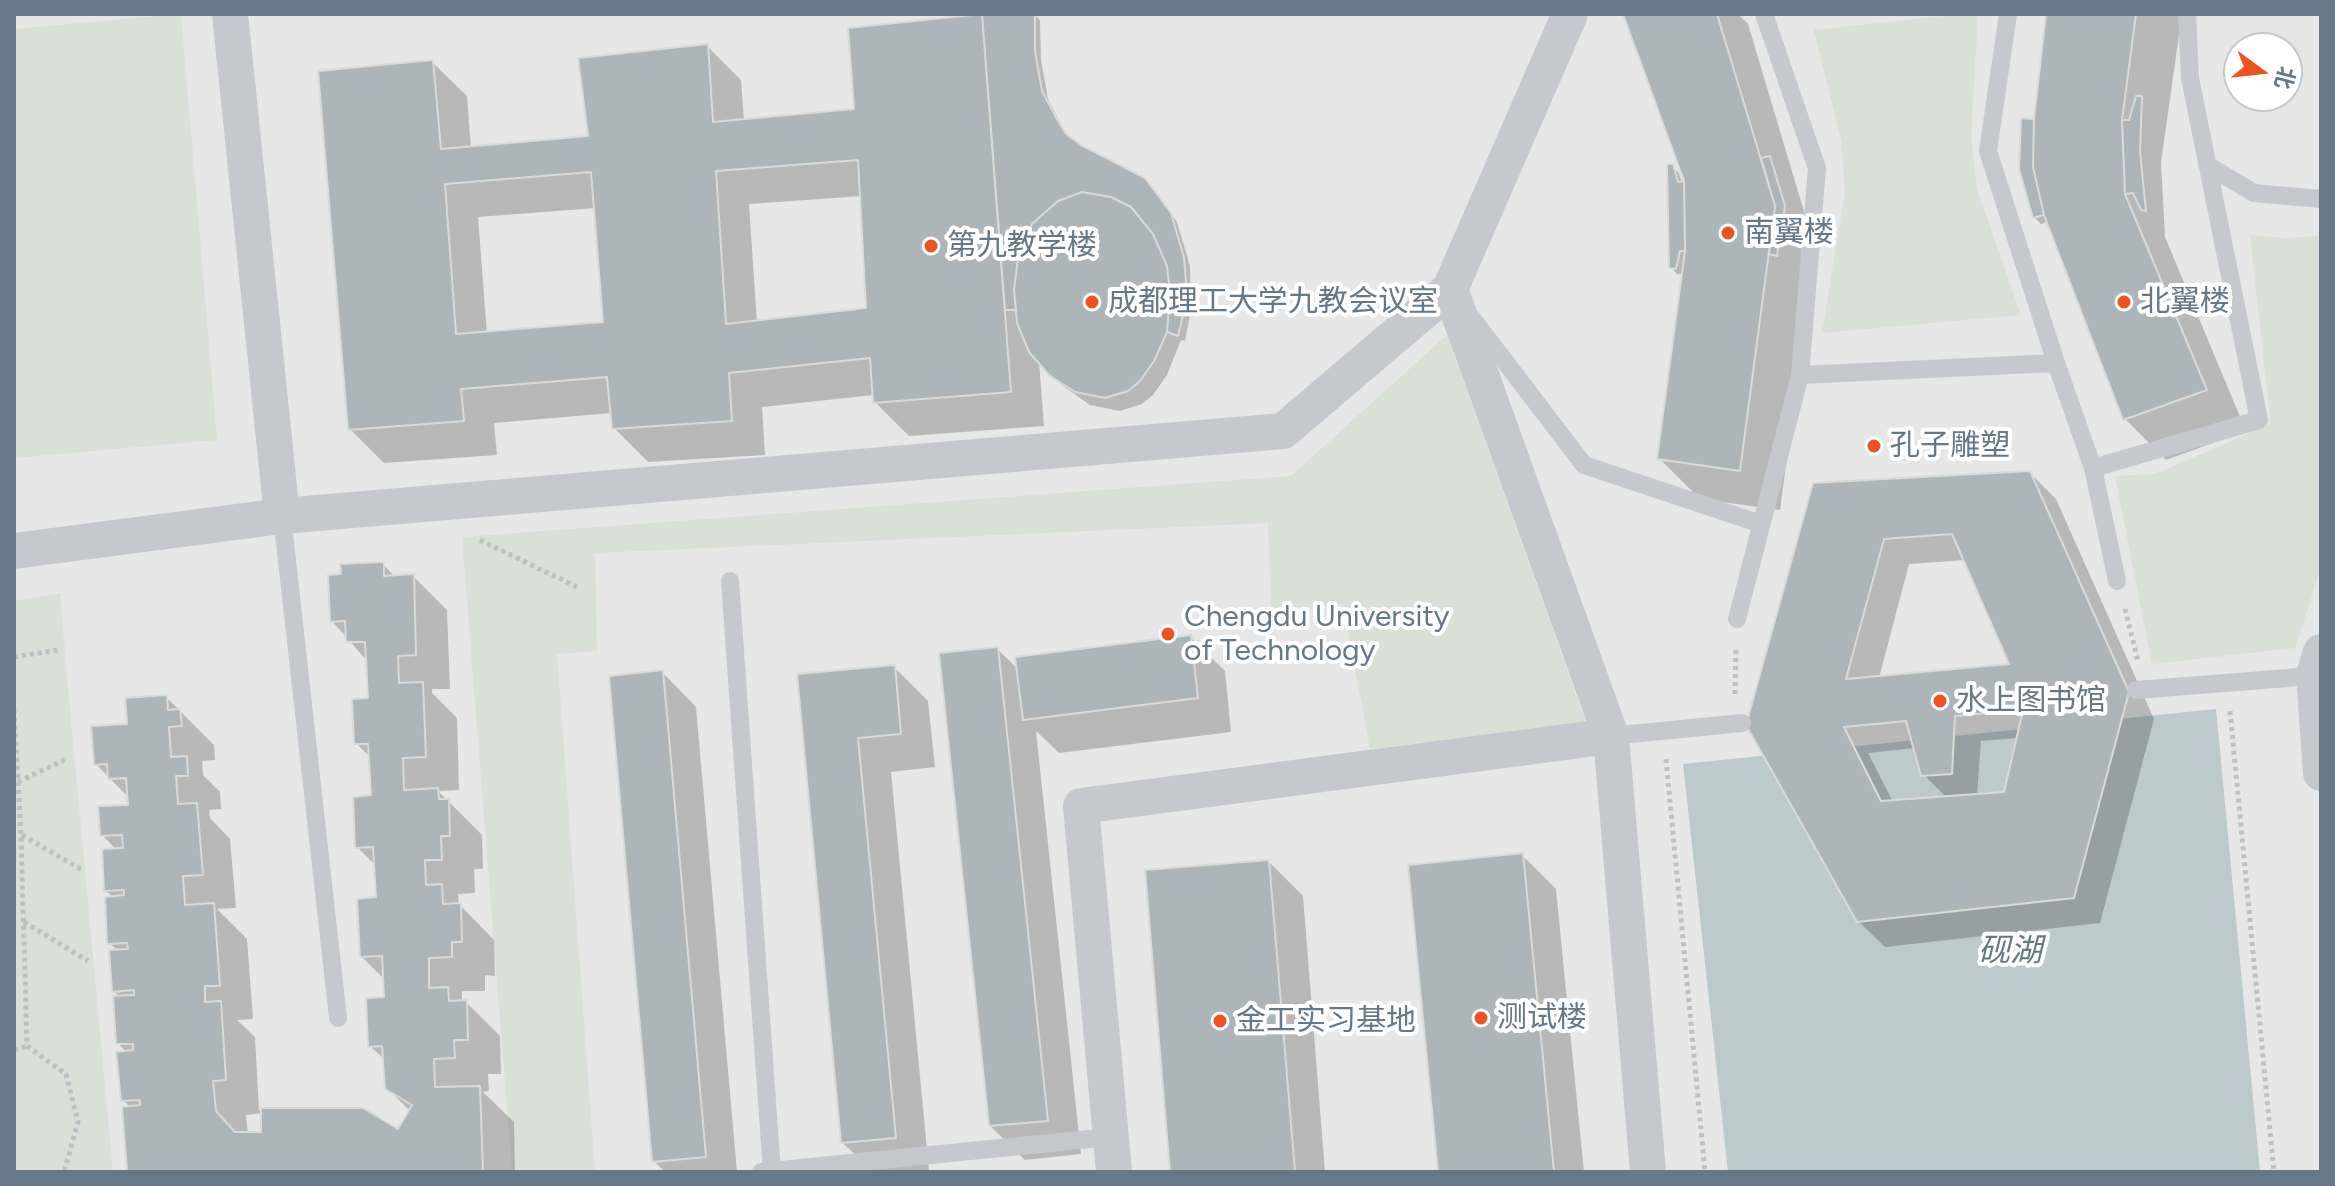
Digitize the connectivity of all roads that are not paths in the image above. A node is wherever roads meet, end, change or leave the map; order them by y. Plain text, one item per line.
1 (230, 14) edge
2 (1570, 14) edge
3 (1764, 14) edge
4 (2008, 14) edge
5 (2187, 14) edge
6 (2207, 165) junction
7 (2321, 199) edge
8 (1450, 289) junction
9 (2056, 363) junction
10 (1800, 375) junction
11 (2093, 468) junction
12 (282, 516) junction
13 (1761, 524) junction
14 (14, 551) edge
15 (730, 581) dead end
16 (2117, 581) road end
17 (1737, 619) road end
18 (2319, 665) edge
19 (2141, 690) road end
20 (1738, 724) road end
21 (1611, 736) junction
22 (2321, 773) edge
23 (338, 1018) dead end
24 (1112, 1154) edge
25 (761, 1172) edge
26 (772, 1172) edge
27 (1648, 1172) edge

1 - 12 street
2 - 8 street
3 - 10 lane
4 - 9 lane
5 - 6 lane
6 - 7 lane
6 - 11 lane
8 - 12 street
8 - 13 lane
8 - 21 street
9 - 10 lane
9 - 11 lane
10 - 13 lane
11 - 16 lane
12 - 14 street
12 - 23 lane
13 - 17 lane
15 - 26 lane
18 - 19 lane
18 - 22 street
20 - 21 lane
21 - 24 street
21 - 27 street
24 - 26 lane
25 - 26 lane

